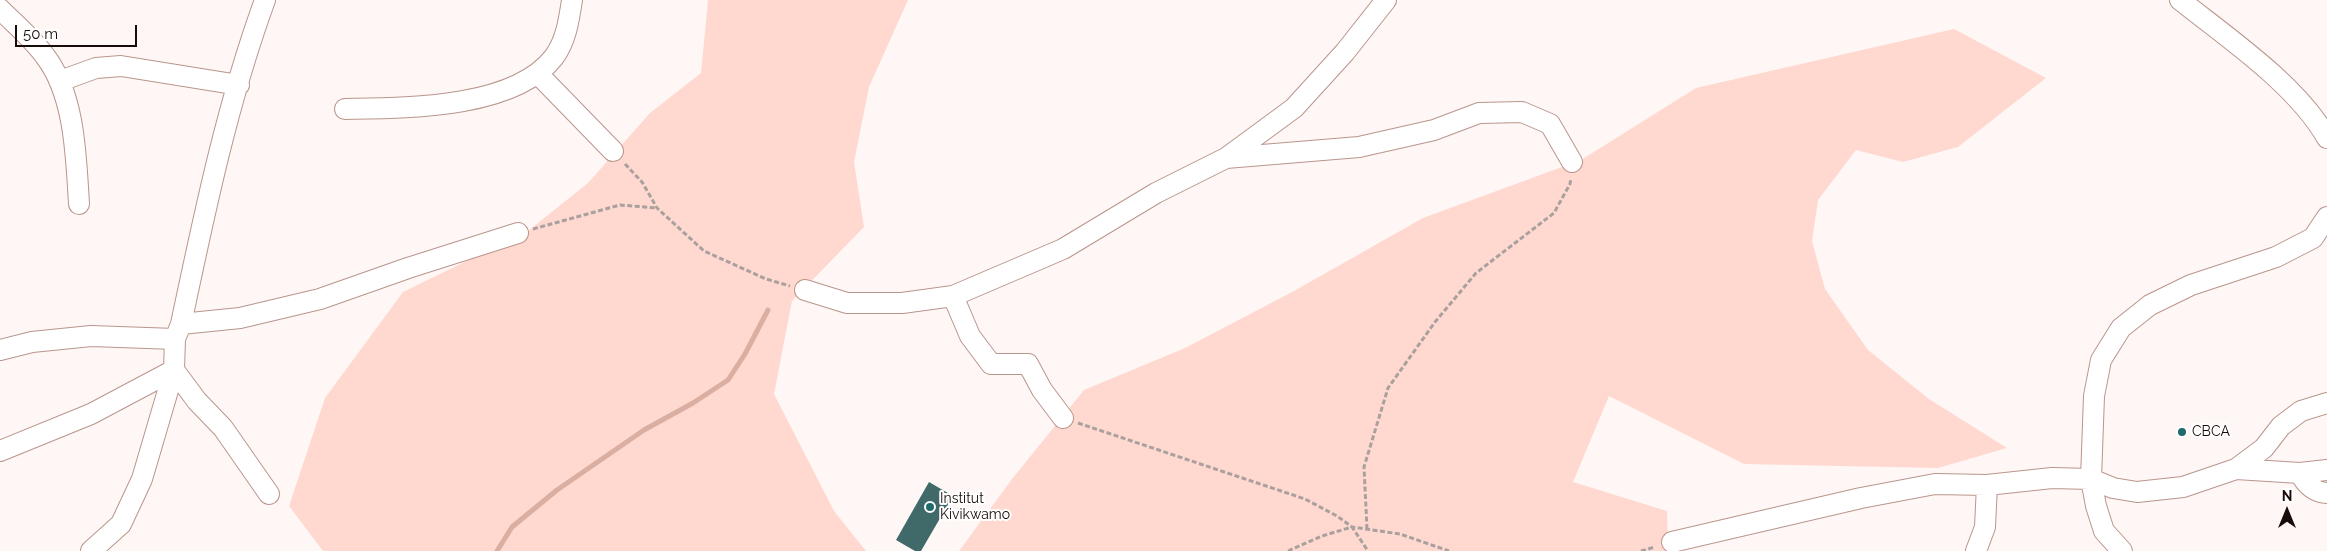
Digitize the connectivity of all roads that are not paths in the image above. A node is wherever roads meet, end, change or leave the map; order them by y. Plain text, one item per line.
1 (265, 0) edge
2 (572, 0) edge
3 (1386, 0) edge
4 (2180, 0) edge
5 (0, 9) edge
6 (538, 74) junction
7 (60, 80) junction
8 (239, 85) junction
9 (345, 109) dead end
10 (2327, 138) edge
11 (613, 151) road end
12 (1226, 158) junction
13 (1572, 162) road end
14 (79, 204) dead end
15 (2327, 217) edge
16 (518, 233) road end
17 (805, 290) road end
18 (953, 296) junction
19 (178, 331) junction
20 (0, 350) edge
21 (174, 370) junction
22 (2327, 403) edge
23 (1063, 418) road end
24 (0, 451) edge
25 (2236, 468) junction
26 (2327, 470) edge
27 (2300, 473) junction
28 (2091, 479) junction
29 (1987, 485) junction
30 (2327, 493) edge
31 (269, 494) dead end
32 (1672, 542) dead end
33 (91, 551) edge
34 (1976, 551) edge
35 (2122, 551) edge

1 - 8 street
2 - 6 street
3 - 12 street
4 - 10 street
5 - 7 street
6 - 9 street
6 - 11 street
7 - 8 street
7 - 14 street
8 - 19 street
12 - 13 street
12 - 18 street
15 - 28 street
16 - 19 street
17 - 18 street
18 - 23 street
19 - 20 street
19 - 21 street
21 - 24 street
21 - 31 street
21 - 33 street
22 - 25 street
25 - 27 street
25 - 28 street
26 - 27 street
27 - 30 street
28 - 29 street
28 - 35 street
29 - 32 street
29 - 34 street

